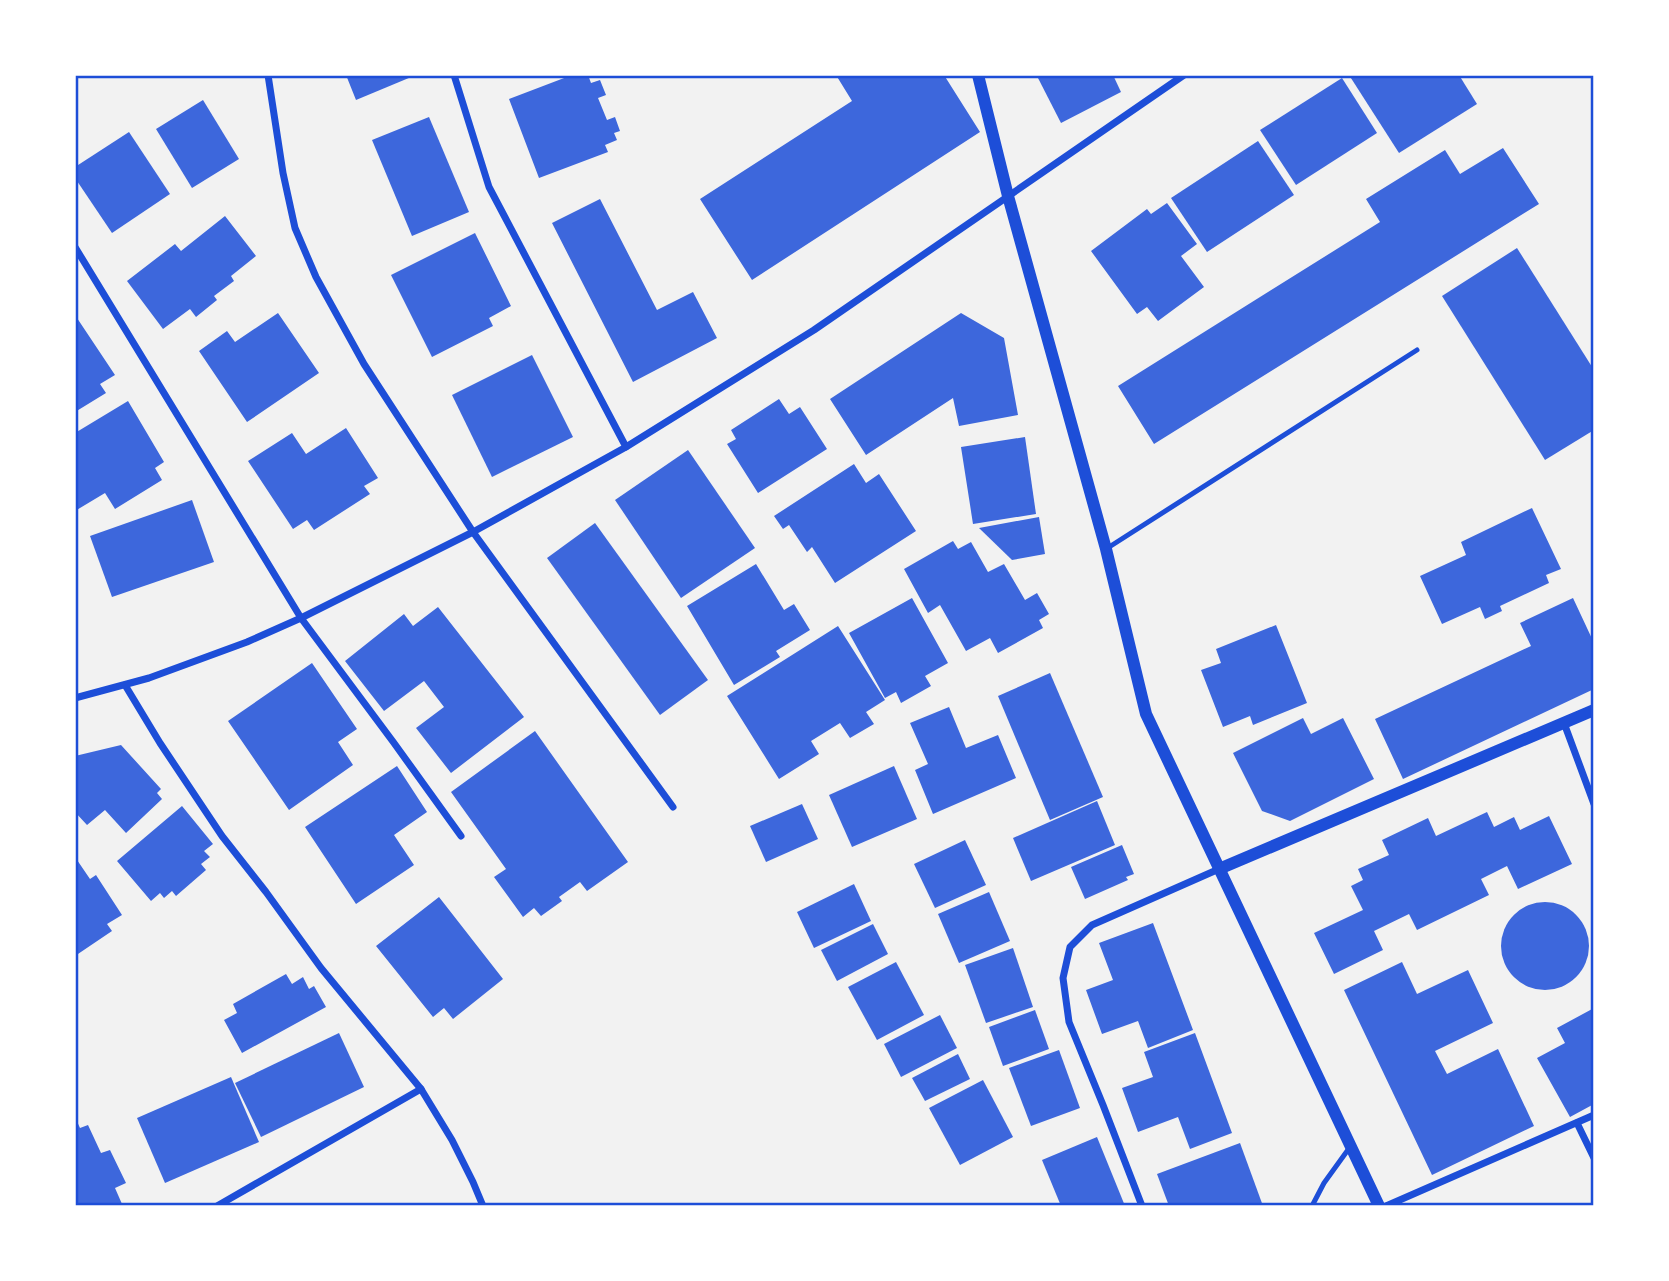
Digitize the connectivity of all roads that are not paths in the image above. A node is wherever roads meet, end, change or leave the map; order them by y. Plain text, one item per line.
1 (268, 75) edge
2 (454, 75) edge
3 (978, 75) edge
4 (1184, 75) edge
5 (1008, 196) junction
6 (75, 247) edge
7 (1417, 351) dead end
8 (626, 447) junction
9 (473, 532) junction
10 (1106, 549) junction
11 (301, 618) junction
12 (125, 685) junction
13 (75, 698) edge
14 (1594, 710) edge
15 (1564, 723) junction
16 (1594, 804) edge
17 (673, 807) dead end
18 (461, 836) dead end
19 (1219, 870) junction
20 (421, 1089) junction
21 (1594, 1115) edge
22 (1577, 1123) junction
23 (1350, 1147) junction
24 (1594, 1158) edge
25 (217, 1206) edge
26 (482, 1206) edge
27 (1142, 1206) edge
28 (1312, 1206) edge
29 (1379, 1206) edge
30 (1386, 1206) edge

1 - 9 street
2 - 8 street
3 - 5 street
4 - 5 street
5 - 8 street
5 - 10 street
6 - 11 street
7 - 10 lane
8 - 9 street
9 - 11 street
9 - 17 street
10 - 19 street
11 - 12 street
11 - 18 street
12 - 13 street
12 - 20 street
14 - 15 street
15 - 16 street
15 - 19 street
19 - 23 street
19 - 27 street
20 - 25 street
20 - 26 street
21 - 22 street
22 - 24 street
22 - 30 street
23 - 28 lane
23 - 29 street

